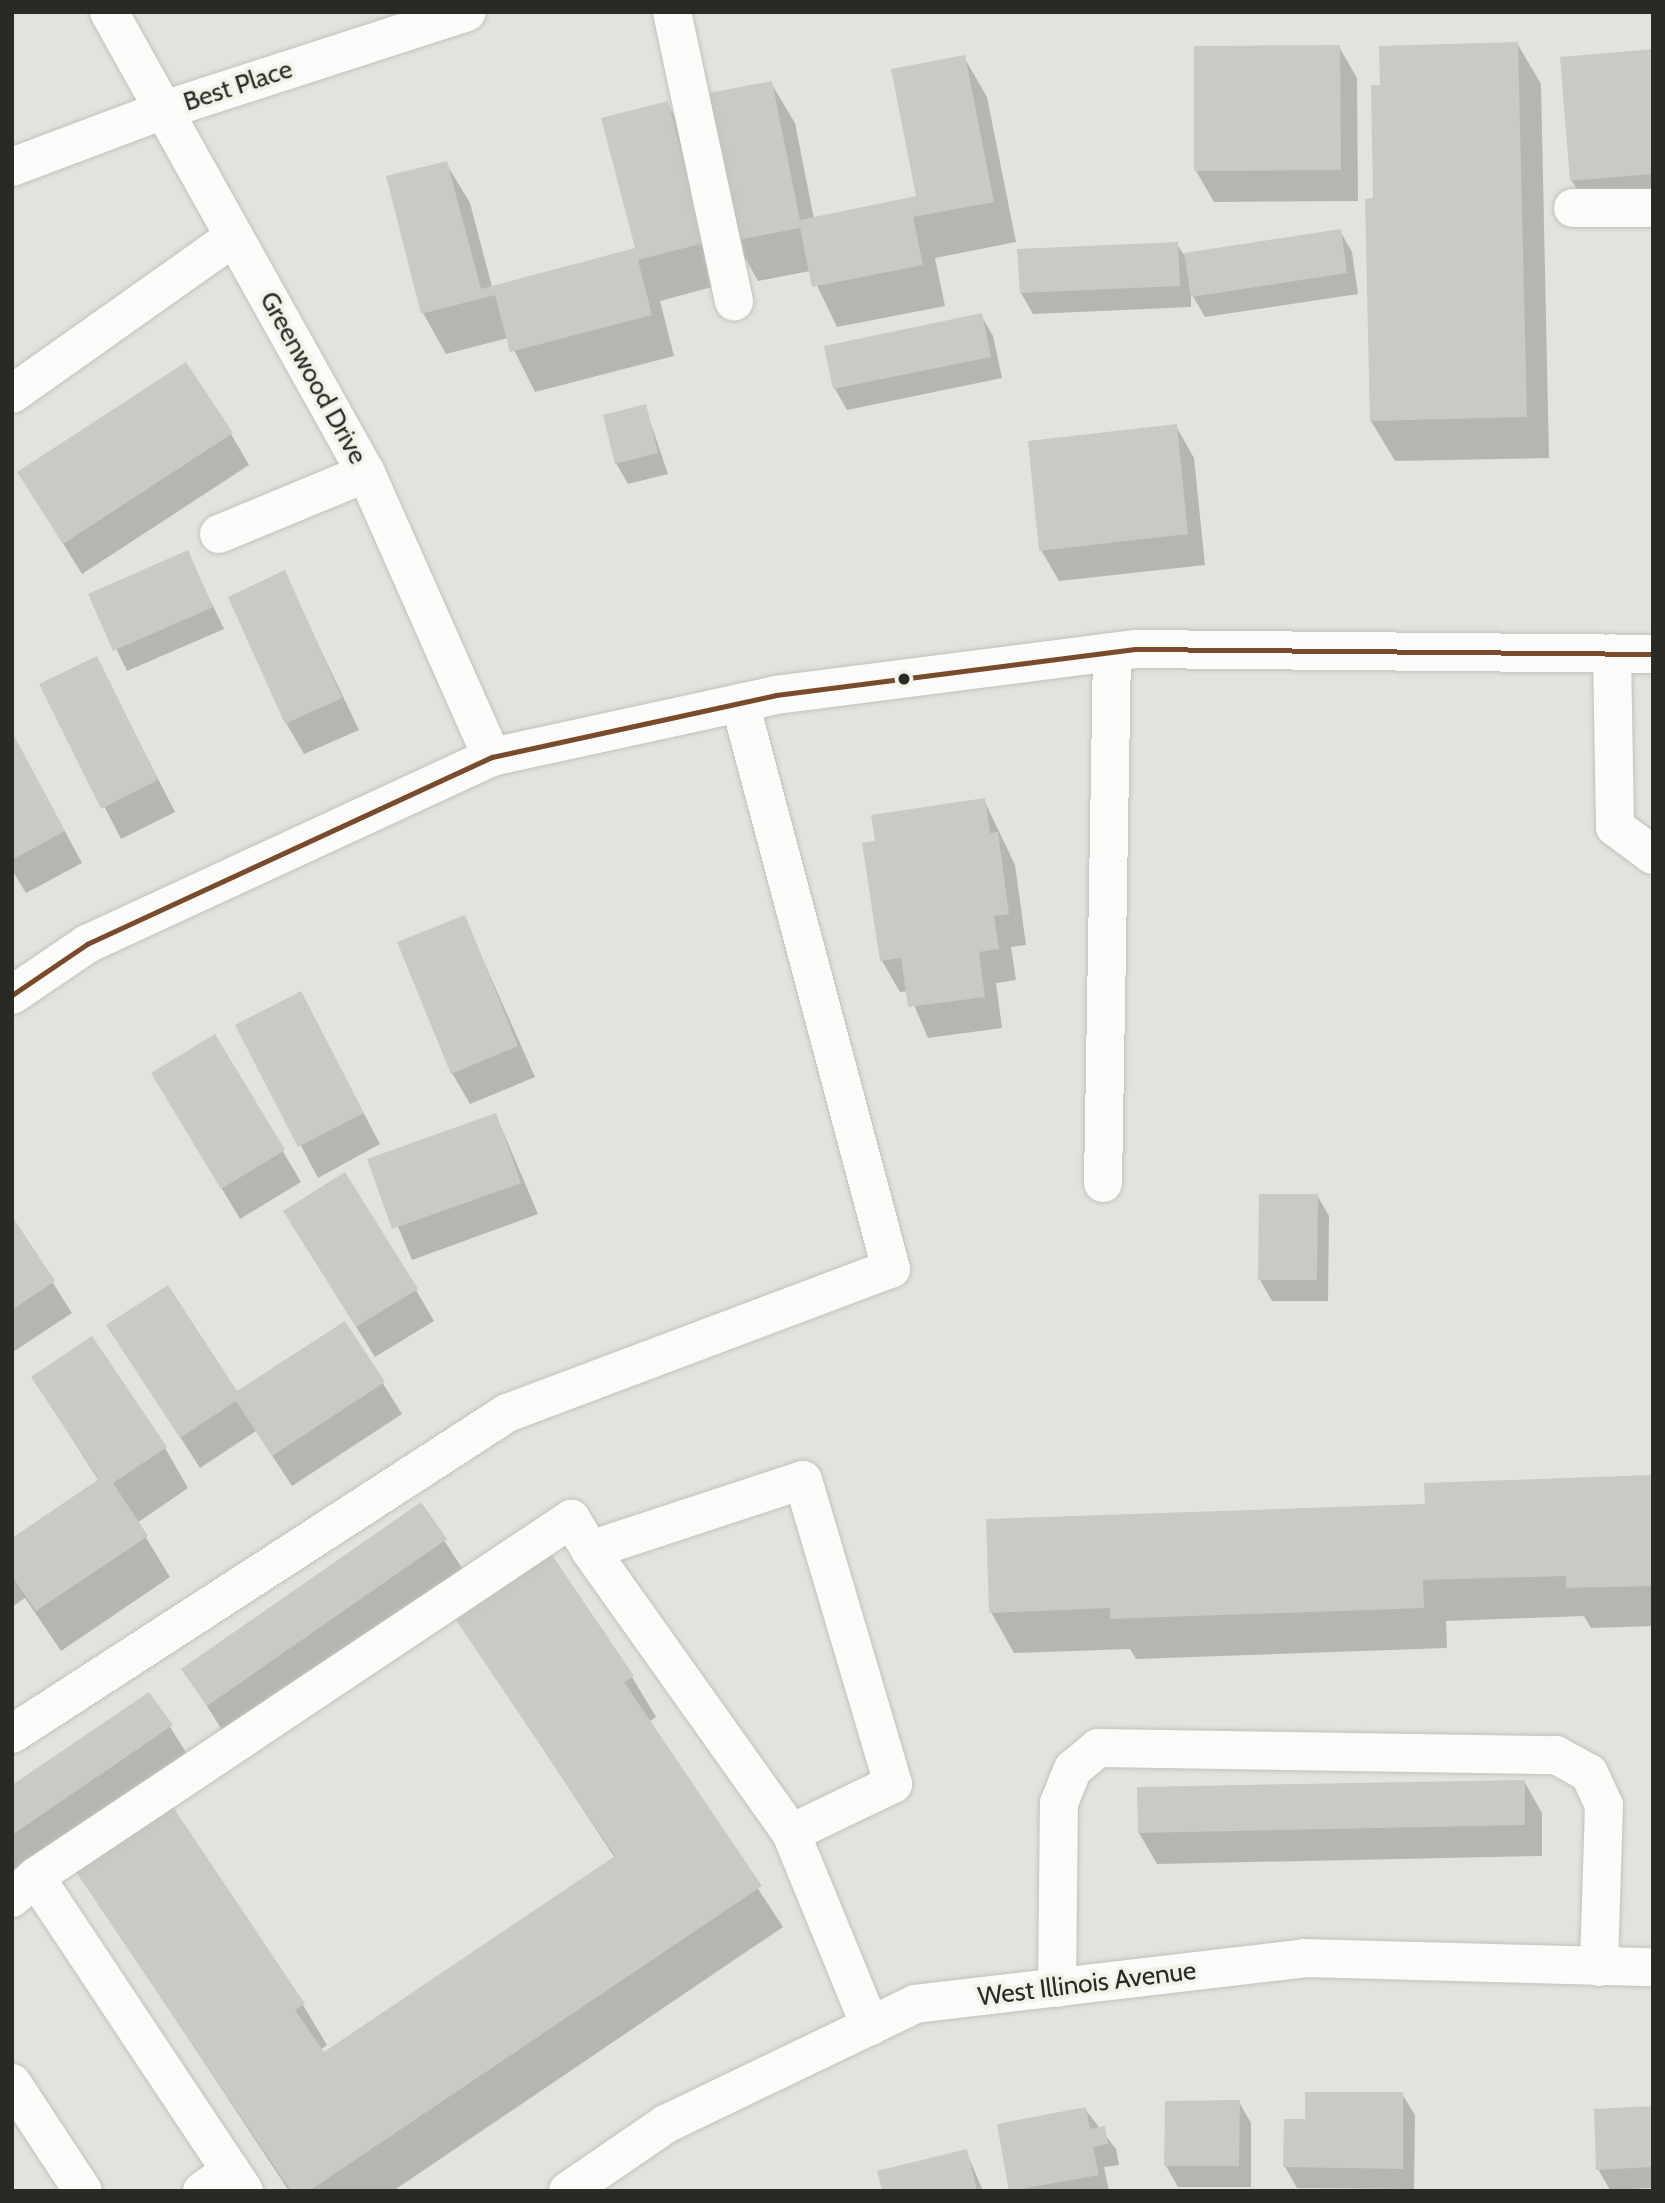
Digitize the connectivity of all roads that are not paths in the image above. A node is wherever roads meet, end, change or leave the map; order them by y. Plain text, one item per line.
1 (109, 12) edge
2 (467, 12) edge
3 (672, 12) edge
4 (164, 110) junction
5 (12, 167) edge
6 (1573, 208) dead end
7 (1653, 208) edge
8 (234, 237) junction
9 (734, 301) dead end
10 (12, 394) edge
11 (366, 473) junction
12 (219, 534) dead end
13 (1112, 652) junction
14 (1612, 653) junction
15 (1653, 654) edge
16 (740, 704) junction
17 (492, 757) junction
18 (1653, 855) edge
19 (12, 995) edge
20 (1103, 1183) dead end
21 (590, 1550) junction
22 (12, 1734) edge
23 (791, 1833) junction
24 (24, 1888) edge
25 (1599, 1967) junction
26 (1653, 1967) edge
27 (1057, 1988) junction
28 (870, 2026) junction
29 (12, 2083) edge
30 (226, 2184) edge
31 (83, 2191) edge
32 (568, 2191) edge

1 - 4 street, Greenwood Drive
2 - 4 street, Best Place
3 - 9 street
4 - 5 street, Best Place
4 - 8 street, Greenwood Drive
6 - 7 street
8 - 10 street
8 - 11 street, Greenwood Drive
11 - 12 street
11 - 17 street, Greenwood Drive
13 - 14 street
13 - 16 street
13 - 20 street
14 - 15 street
14 - 18 street
16 - 17 street
16 - 22 street
17 - 19 street
21 - 23 street
21 - 23 street
21 - 24 street
23 - 28 street
24 - 30 street
25 - 26 street, West Illinois Avenue
25 - 27 street, West Illinois Avenue
25 - 27 street
27 - 28 street, West Illinois Avenue
28 - 32 street, West Illinois Avenue
29 - 31 street

